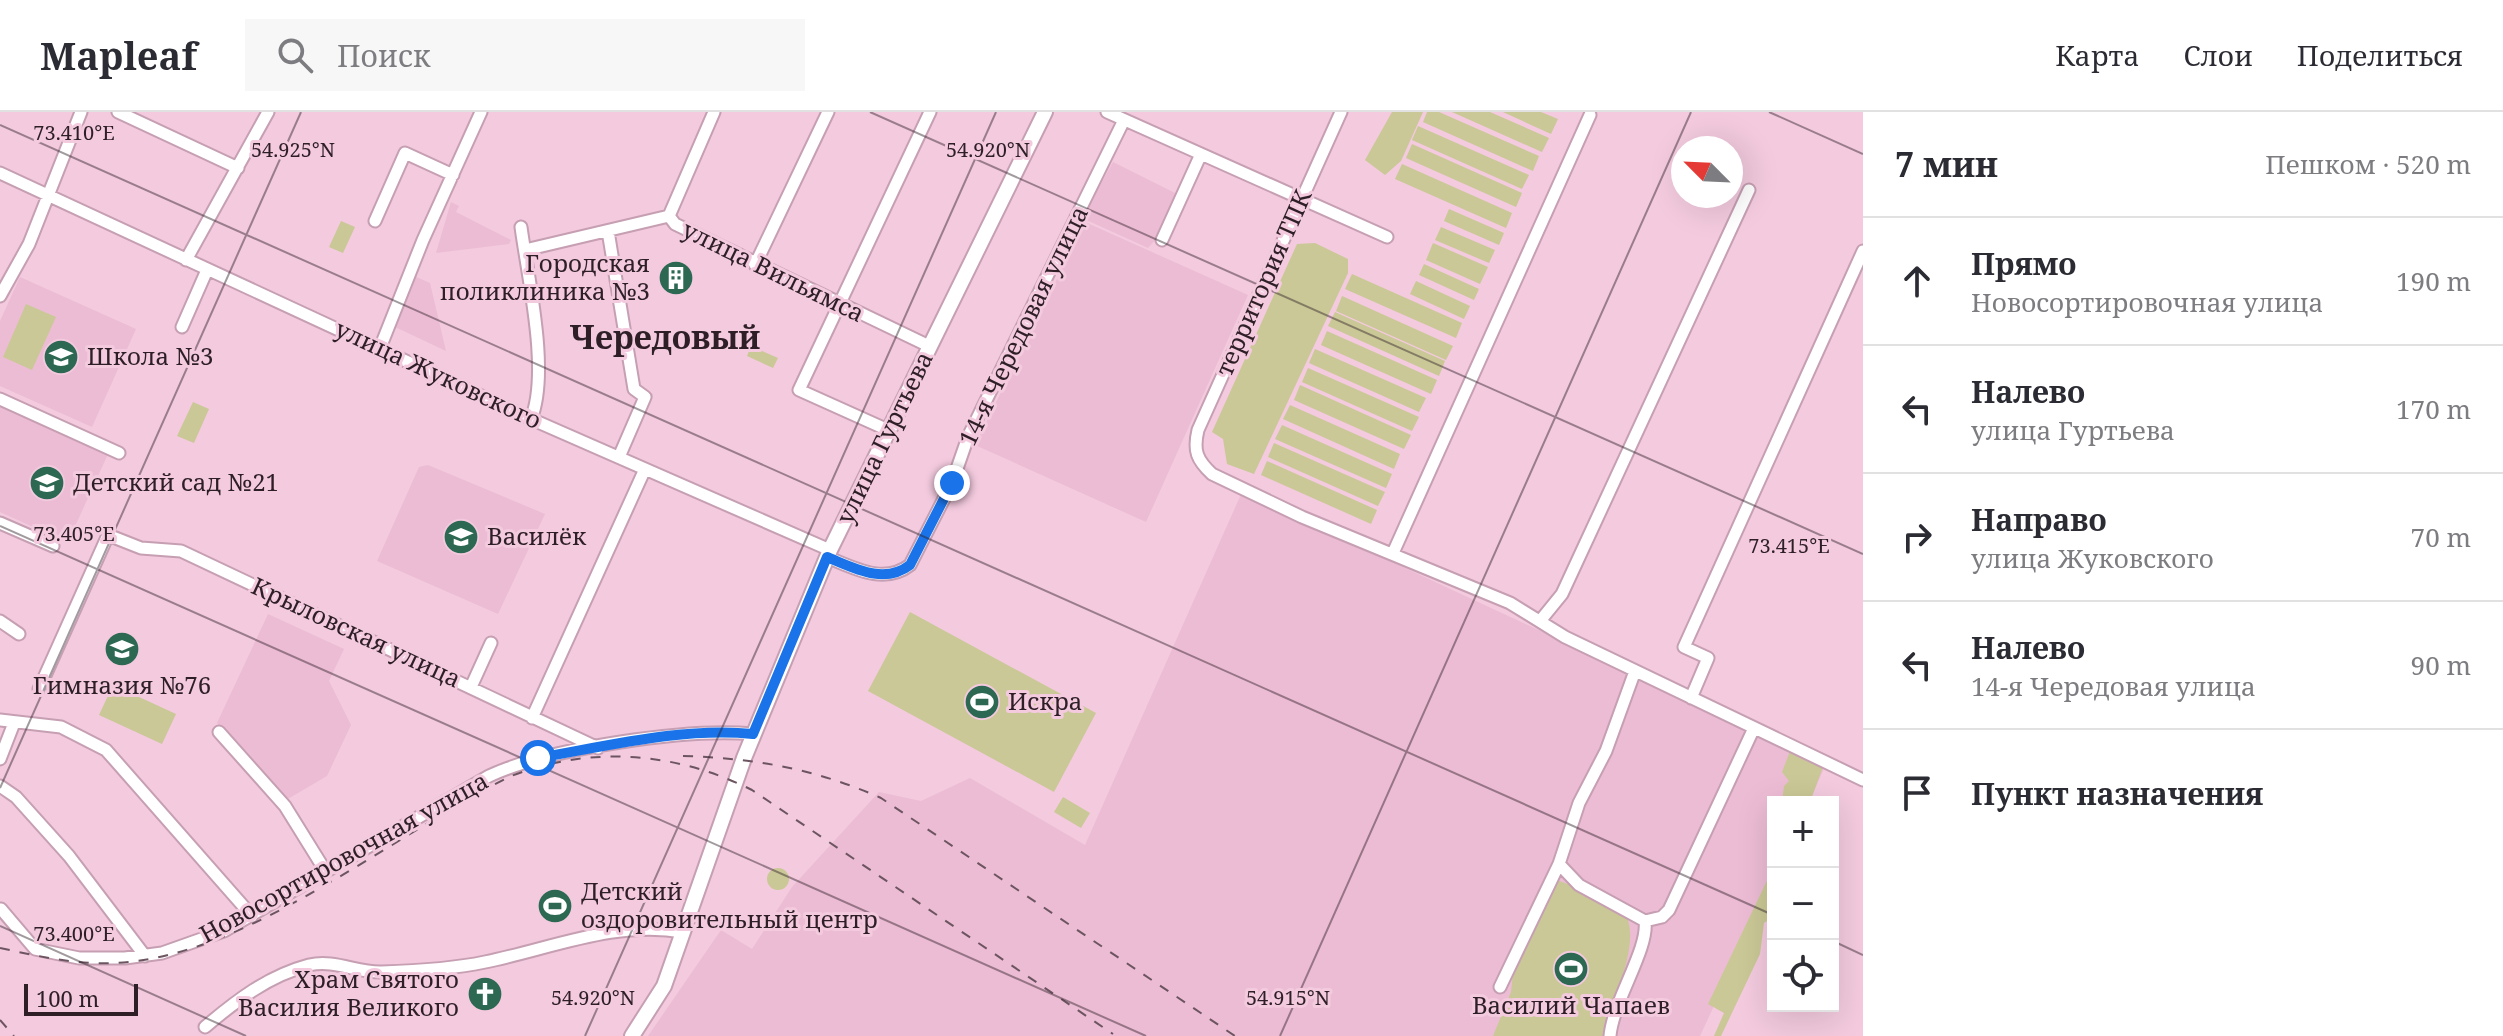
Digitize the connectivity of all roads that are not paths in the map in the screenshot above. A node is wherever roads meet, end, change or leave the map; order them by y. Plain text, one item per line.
1 (81, 112) edge
2 (118, 112) edge
3 (268, 112) edge
4 (481, 112) edge
5 (714, 112) edge
6 (828, 112) edge
7 (930, 112) edge
8 (1045, 112) edge
9 (1107, 112) edge
10 (1341, 112) edge
11 (1590, 115) dead end
12 (1124, 120) junction
13 (1201, 154) junction
14 (238, 168) junction
15 (0, 173) edge
16 (453, 175) junction
17 (1749, 190) dead end
18 (48, 194) junction
19 (1301, 198) junction
20 (669, 216) junction
21 (375, 221) dead end
22 (521, 227) dead end
23 (608, 231) junction
24 (1387, 237) dead end
25 (1162, 240) dead end
26 (525, 250) junction
27 (1863, 251) edge
28 (186, 260) junction
29 (755, 265) junction
30 (207, 270) junction
31 (4, 278) edge
32 (0, 296) edge
33 (838, 304) junction
34 (182, 327) dead end
35 (929, 346) junction
36 (380, 348) junction
37 (0, 399) edge
38 (531, 419) junction
39 (888, 430) junction
40 (119, 453) dead end
41 (619, 457) junction
42 (645, 469) junction
43 (0, 523) edge
44 (53, 546) dead end
45 (829, 553) junction
46 (1393, 553) junction
47 (901, 572) joint
48 (0, 621) edge
49 (1540, 621) junction
50 (19, 634) dead end
51 (491, 643) dead end
52 (1635, 671) junction
53 (471, 687) junction
54 (39, 689) dead end
55 (1691, 698) junction
56 (532, 718) junction
57 (0, 720) edge
58 (14, 723) junction
59 (1754, 728) junction
60 (219, 732) dead end
61 (753, 734) junction
62 (599, 748) junction
63 (0, 759) edge
64 (1863, 780) edge
65 (0, 786) edge
66 (1559, 864) junction
67 (326, 872) junction
68 (1, 909) edge
69 (252, 916) junction
70 (1645, 921) junction
71 (683, 932) junction
72 (145, 956) junction
73 (1500, 987) dead end
74 (205, 1027) dead end
75 (632, 1036) edge
76 (1610, 1036) edge

1 - 18 street
2 - 14 street
3 - 14 street
4 - 16 street
5 - 20 street
6 - 29 street
7 - 33 street
8 - 35 main road, улица Гуртьева
9 - 12 street
10 - 19 street, территория ТПК
11 - 46 street
12 - 13 street
12 - 47 street, 14-я Чередовая улица
13 - 19 street
13 - 25 street
14 - 28 street
15 - 18 street, улица Жуковского
16 - 21 street
16 - 36 street
17 - 49 street
18 - 28 street, улица Жуковского
18 - 31 street
19 - 24 street
19 - 46 street, территория ТПК
20 - 23 street, улица Вильямса
20 - 29 street, улица Вильямса
22 - 26 street
23 - 26 street, улица Вильямса
23 - 41 street
26 - 38 street
27 - 55 street
28 - 30 street, улица Жуковского
29 - 33 street, улица Вильямса
30 - 34 street
30 - 36 street, улица Жуковского
31 - 32 street
33 - 35 street, улица Вильямса
33 - 39 street
35 - 39 main road, улица Гуртьева
36 - 38 street, улица Жуковского
37 - 40 street
38 - 41 street, улица Жуковского
39 - 45 main road, улица Гуртьева
41 - 42 street, улица Жуковского
42 - 45 street, улица Жуковского
42 - 56 street
43 - 44 street
45 - 47 street, улица Жуковского
45 - 61 main road, улица Гуртьева
46 - 49 street
48 - 50 street
49 - 52 street
51 - 53 street
52 - 55 street
52 - 66 street
53 - 54 street, Крыловская улица
53 - 56 street, Крыловская улица
55 - 59 street
56 - 62 street, Крыловская улица
57 - 58 street
58 - 63 street
58 - 69 street
59 - 64 street
59 - 70 street
60 - 67 street
61 - 62 street, Новосортировочная улица
61 - 71 main road, улица Гуртьева
62 - 67 street, Новосортировочная улица
65 - 72 street
66 - 70 street
66 - 73 street
67 - 69 street, Новосортировочная улица
68 - 72 street, Новосортировочная улица
69 - 72 street, Новосортировочная улица
70 - 76 street
71 - 74 street
71 - 75 main road, улица Гуртьева

